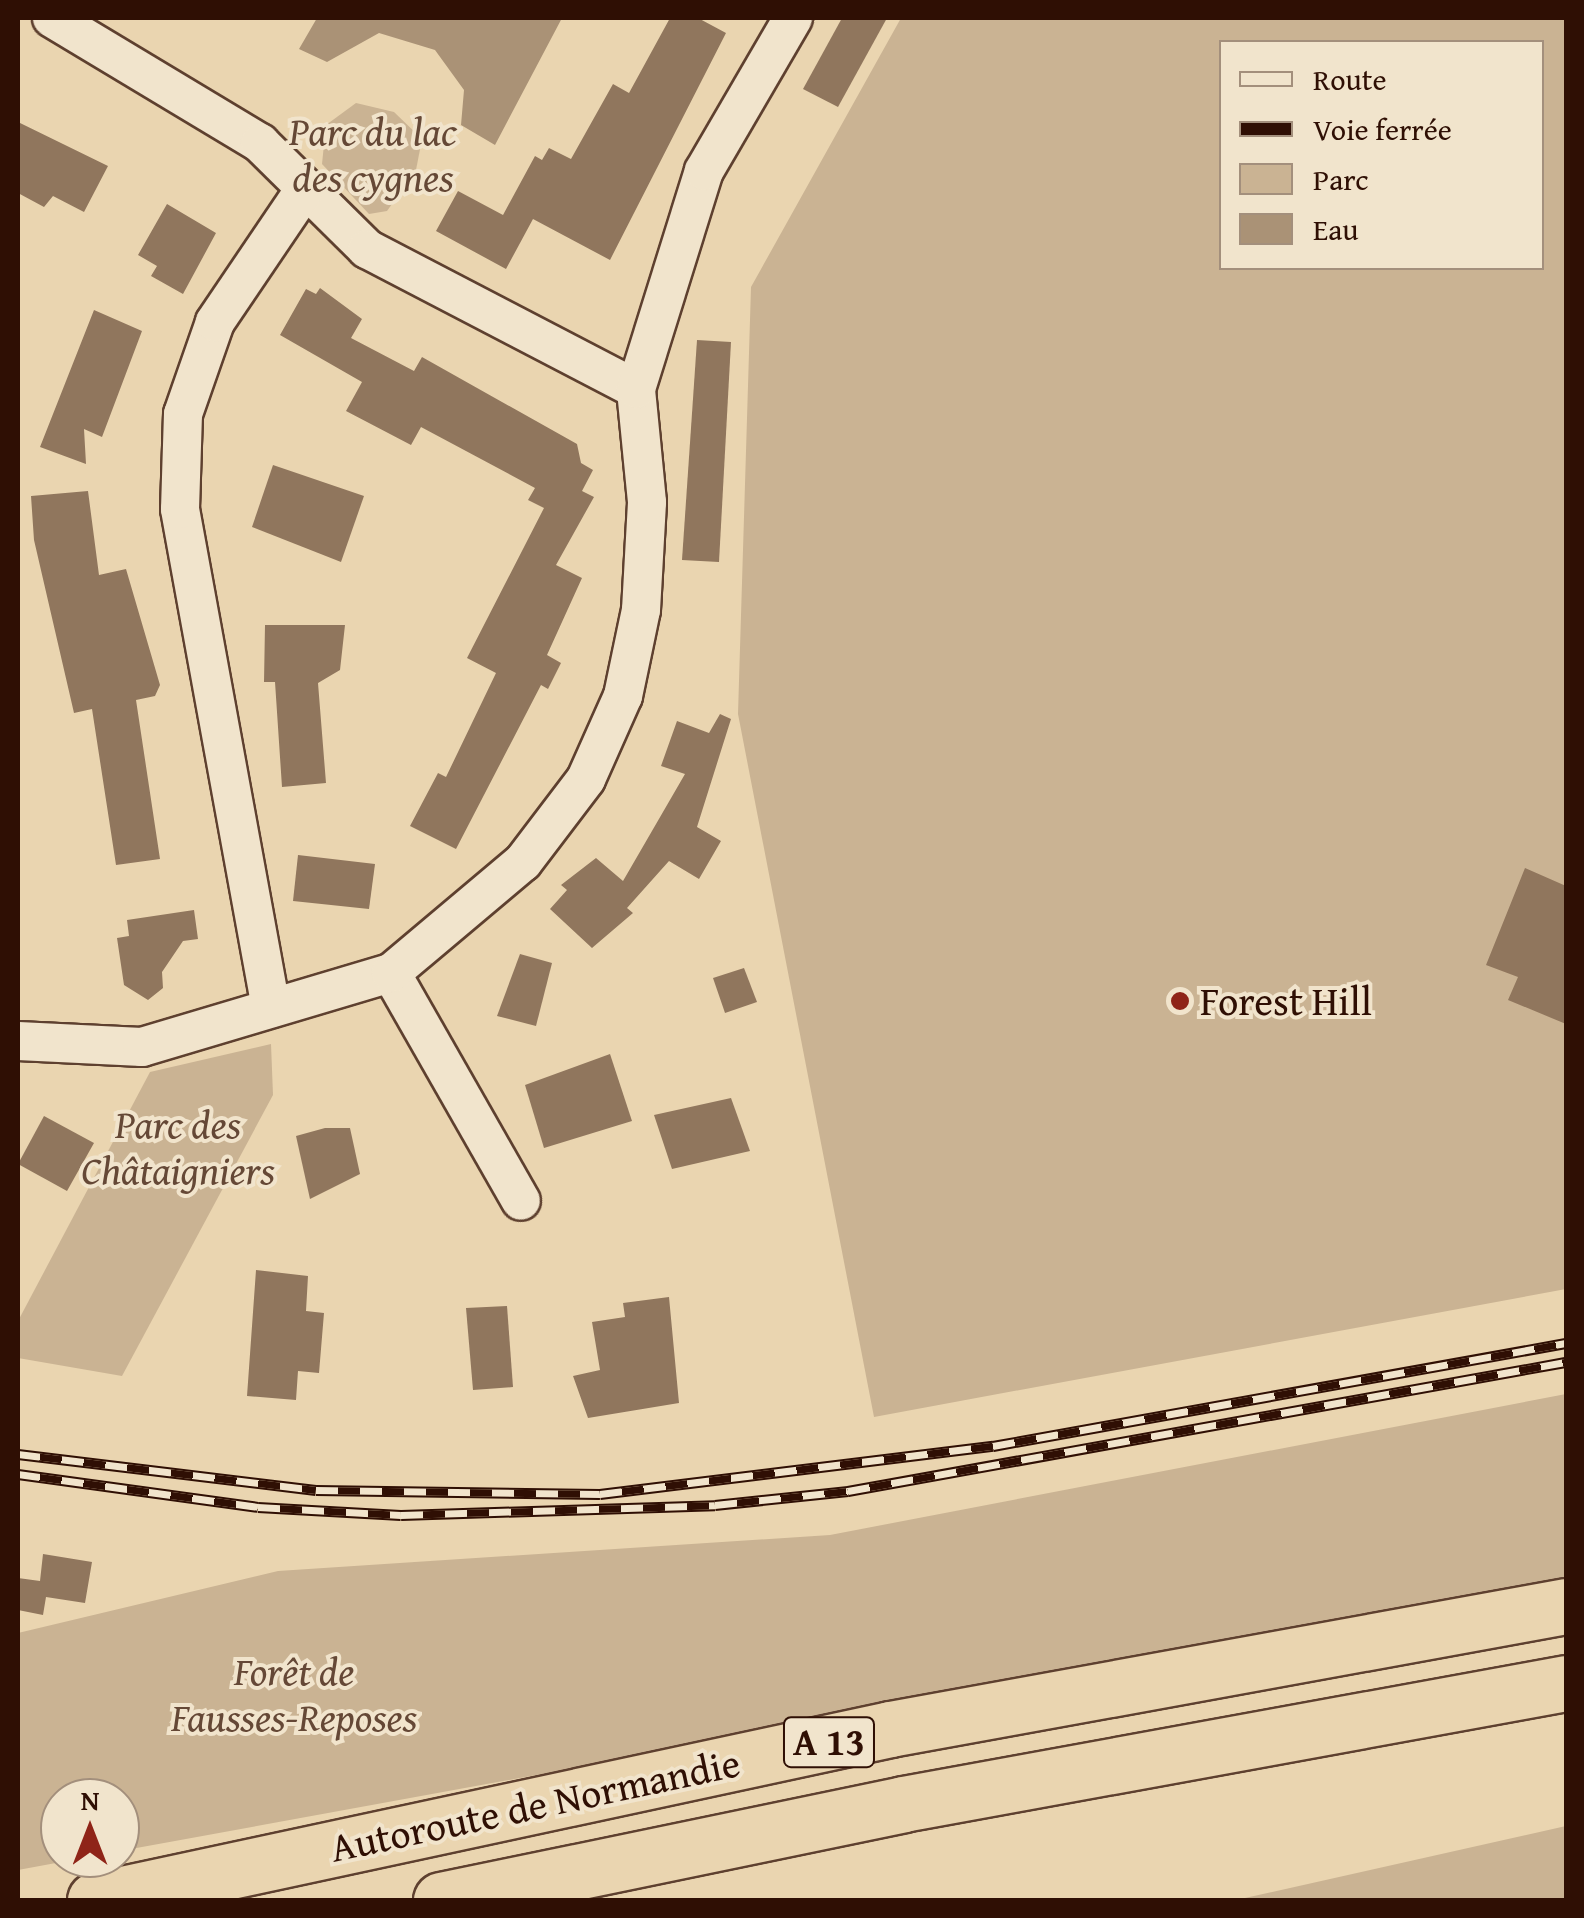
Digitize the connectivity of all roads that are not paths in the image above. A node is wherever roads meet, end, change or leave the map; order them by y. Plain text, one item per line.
1 (52, 18) edge
2 (794, 18) edge
3 (303, 192) junction
4 (636, 389) junction
5 (391, 972) junction
6 (271, 1008) junction
7 (18, 1041) edge
8 (521, 1200) dead end
9 (1566, 1606) edge
10 (1566, 1683) edge
11 (95, 1900) edge
12 (440, 1900) edge

1 - 3 street
2 - 4 street
3 - 4 street
3 - 6 street
4 - 5 street
5 - 6 street
5 - 8 street
6 - 7 street
9 - 11 highway, Autoroute de Normandie / A 13
10 - 12 highway, Autoroute de Normandie / A 13

